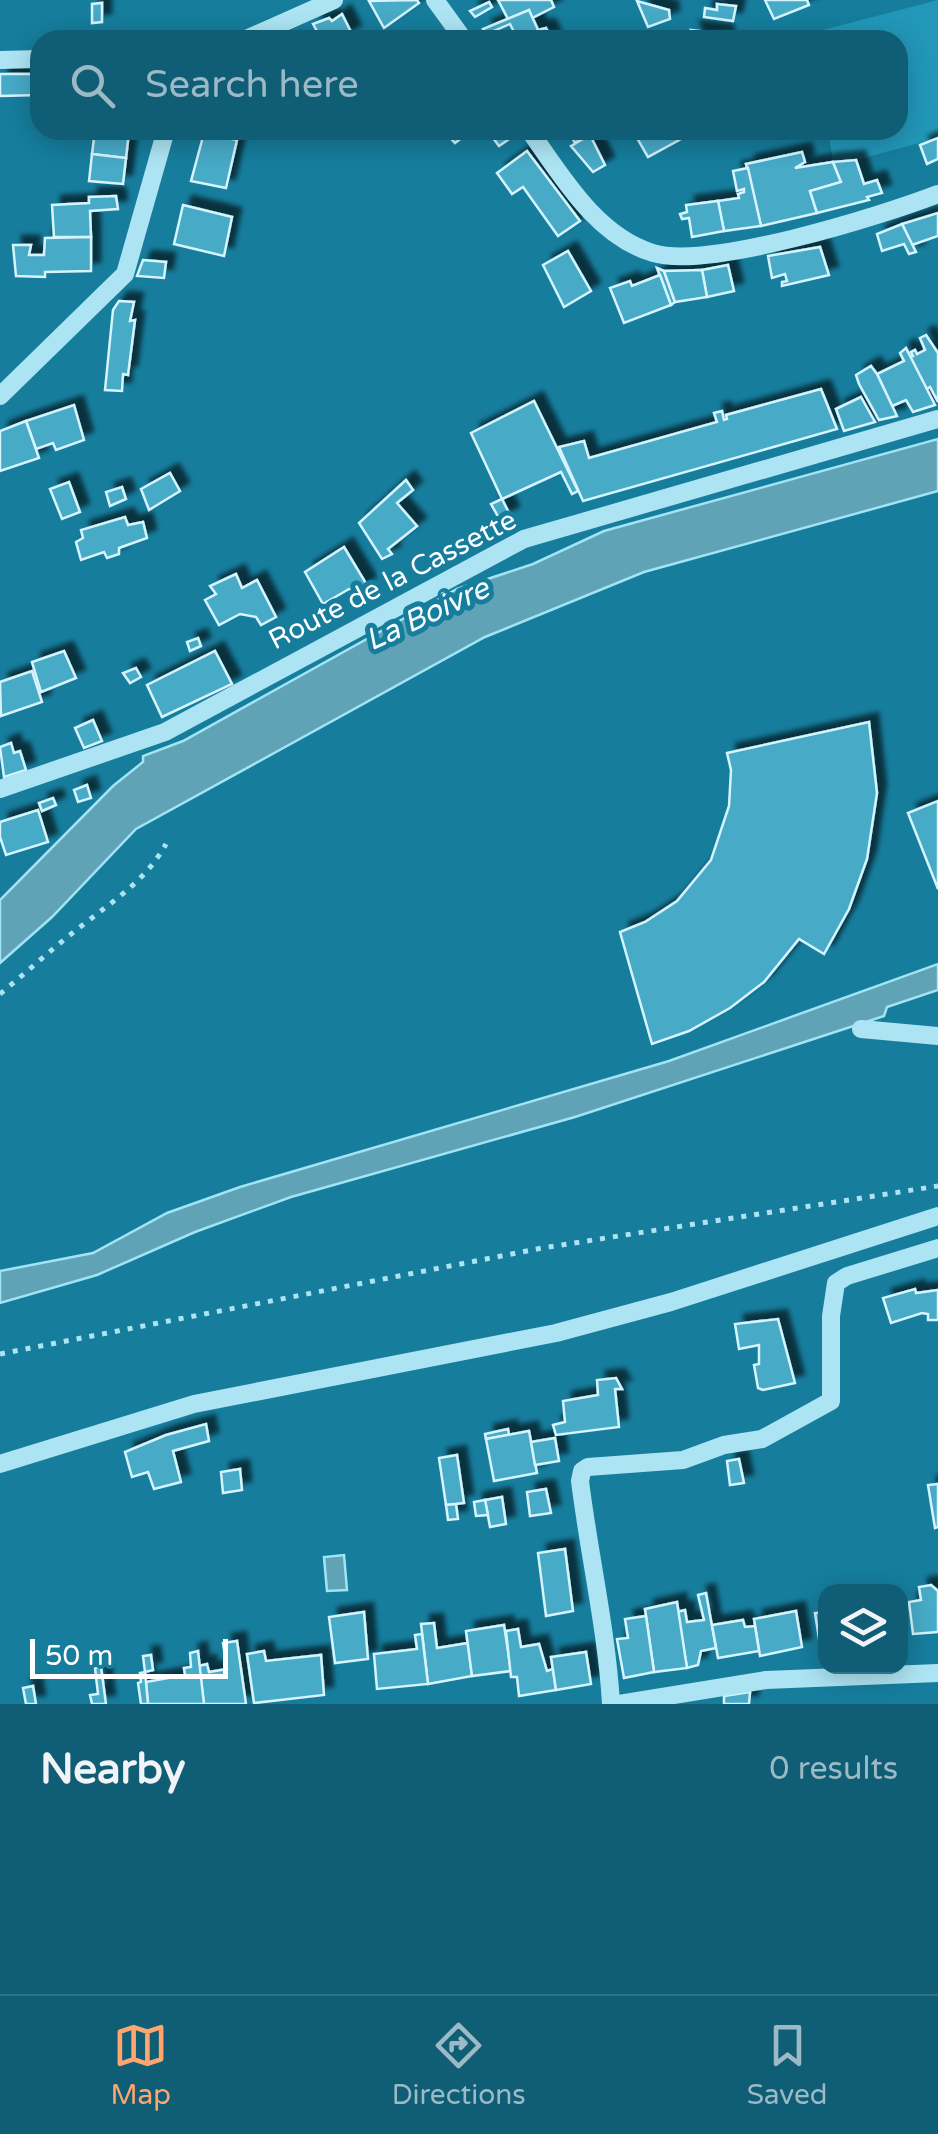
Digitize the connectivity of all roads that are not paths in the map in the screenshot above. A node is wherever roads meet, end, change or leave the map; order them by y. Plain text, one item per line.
1 (334, 0) edge
2 (435, 0) edge
3 (266, 30) edge
4 (457, 30) edge
5 (30, 59) edge
6 (0, 60) edge
7 (163, 140) edge
8 (536, 140) edge
9 (938, 194) edge
10 (0, 396) edge
11 (938, 420) edge
12 (0, 789) edge
13 (860, 1029) dead end
14 (938, 1036) edge
15 (938, 1216) edge
16 (938, 1248) edge
17 (0, 1464) edge
18 (938, 1673) edge
19 (611, 1704) edge
20 (619, 1704) edge

1 - 3 street
2 - 4 street
5 - 6 street
7 - 10 street
8 - 9 street
11 - 12 street, Route de la Cassette
13 - 14 street
15 - 17 street
16 - 19 street
18 - 20 street

